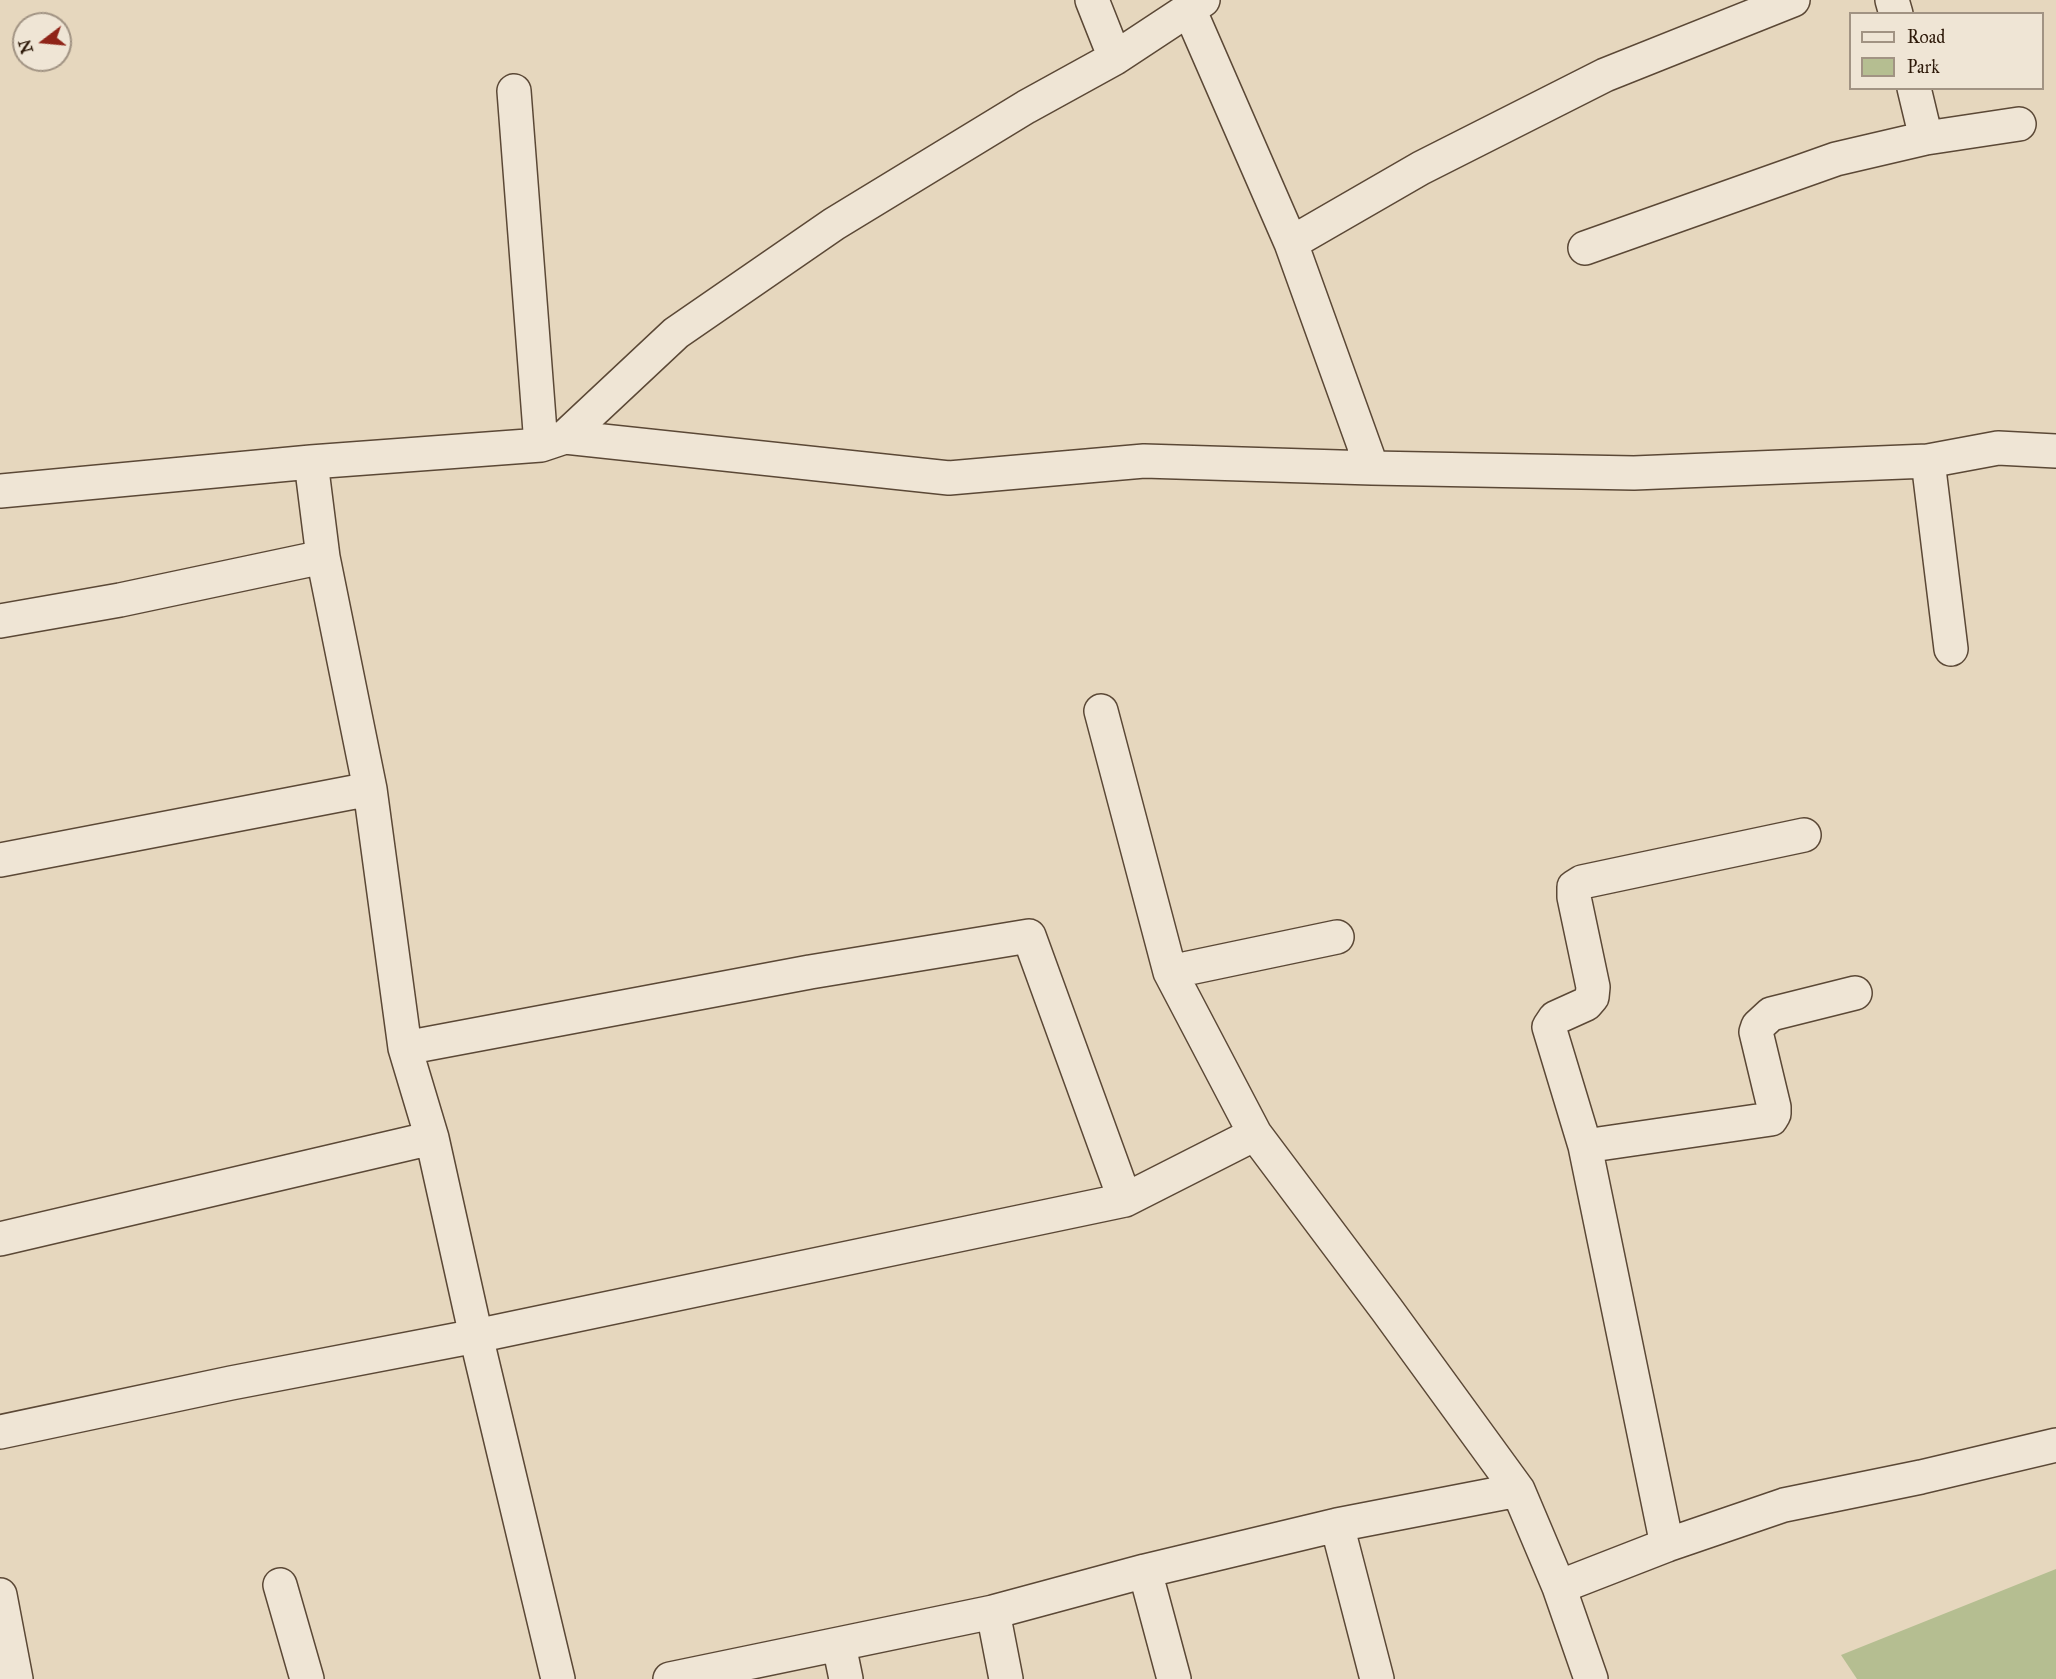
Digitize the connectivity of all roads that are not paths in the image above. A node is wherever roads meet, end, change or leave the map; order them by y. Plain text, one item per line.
1 (1092, 0) edge
2 (1792, 0) edge
3 (1196, 4) edge
4 (1115, 58) junction
5 (1914, 90) edge
6 (514, 91) dead end
7 (2019, 124) dead end
8 (1926, 138) junction
9 (1291, 243) junction
10 (1585, 248) dead end
11 (553, 441) junction
12 (2056, 451) edge
13 (1928, 461) junction
14 (311, 462) junction
15 (1371, 468) junction
16 (0, 491) edge
17 (322, 557) junction
18 (0, 621) edge
19 (1951, 648) dead end
20 (1101, 711) dead end
21 (370, 789) junction
22 (1804, 835) dead end
23 (0, 860) edge
24 (1336, 937) dead end
25 (1170, 972) junction
26 (1856, 993) dead end
27 (405, 1048) junction
28 (1255, 1134) junction
29 (432, 1138) junction
30 (1585, 1146) junction
31 (1125, 1200) junction
32 (0, 1239) edge
33 (476, 1336) junction
34 (0, 1432) edge
35 (2056, 1445) edge
36 (1518, 1490) junction
37 (1337, 1525) junction
38 (1667, 1545) junction
39 (1145, 1571) junction
40 (280, 1585) dead end
41 (1559, 1587) junction
42 (0, 1594) edge
43 (993, 1612) junction
44 (839, 1645) junction
45 (16, 1679) edge
46 (307, 1679) edge
47 (558, 1679) edge
48 (670, 1679) edge
49 (846, 1679) edge
50 (1006, 1679) edge
51 (1174, 1679) edge
52 (1377, 1679) edge
53 (1592, 1679) edge

1 - 4 street
2 - 9 street
3 - 4 street
3 - 9 street
4 - 11 street
5 - 8 street
6 - 11 street
7 - 8 street
8 - 10 street
9 - 15 street
11 - 14 street
11 - 15 street
12 - 13 street
13 - 15 street
13 - 19 street
14 - 16 street
14 - 17 street
17 - 18 street
17 - 21 street
20 - 25 street
21 - 23 street
21 - 27 street
22 - 30 street
24 - 25 street
25 - 28 street
26 - 30 street
27 - 29 street
27 - 31 street
28 - 31 street
28 - 36 street
29 - 32 street
29 - 33 street
30 - 38 street
31 - 33 street
33 - 34 street
33 - 47 street
35 - 38 street
36 - 37 street
36 - 41 street
37 - 39 street
37 - 52 street
38 - 41 street
39 - 43 street
39 - 51 street
40 - 46 street
41 - 53 street
42 - 45 street
43 - 44 street
43 - 50 street
44 - 48 street
44 - 49 street

